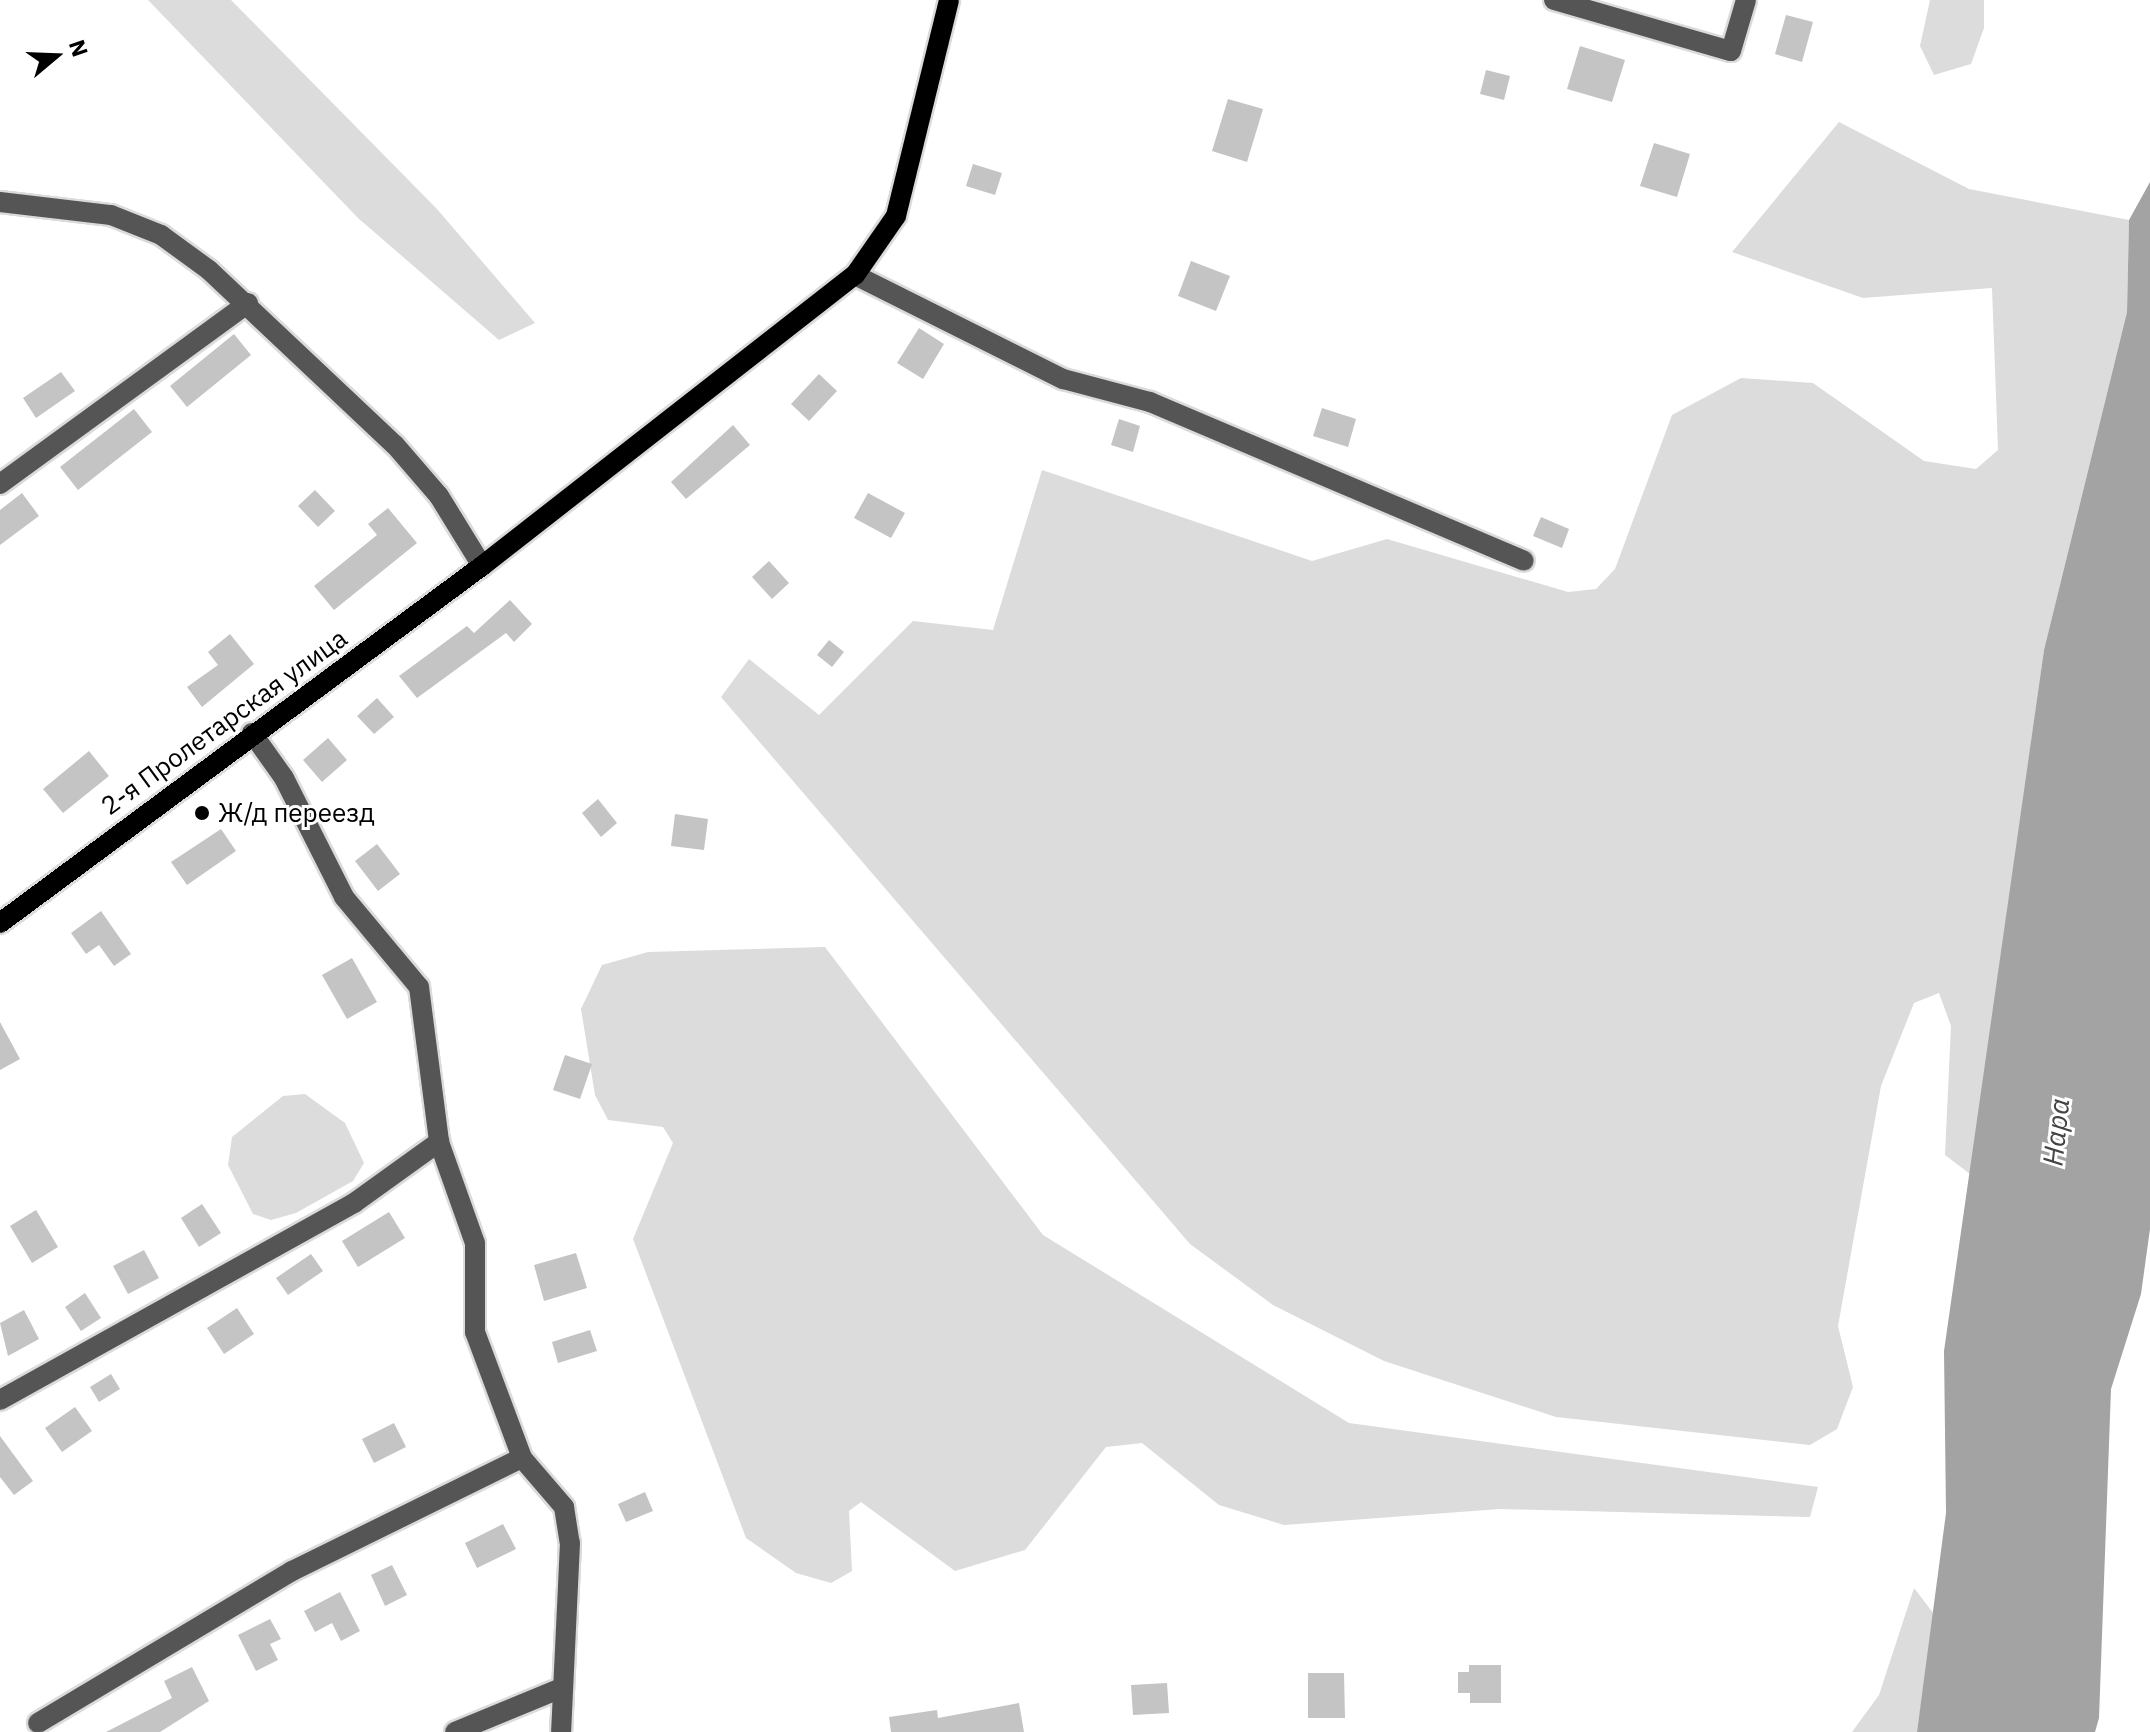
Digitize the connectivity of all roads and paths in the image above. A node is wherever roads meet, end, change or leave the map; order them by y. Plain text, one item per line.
1 (949, 0) edge
2 (1554, 0) edge
3 (1746, 0) edge
4 (0, 202) edge
5 (855, 275) junction
6 (248, 303) junction
7 (0, 484) edge
8 (1524, 561) dead end
9 (482, 566) junction
10 (252, 733) junction
11 (0, 923) edge
12 (439, 1142) junction
13 (0, 1400) edge
14 (522, 1458) junction
15 (561, 1688) junction
16 (38, 1723) dead end
17 (455, 1732) edge
18 (561, 1732) edge

1 - 5 main road, 2-я Пролетарская улица
2 - 3 street
4 - 6 street
5 - 8 street
5 - 9 main road, 2-я Пролетарская улица
6 - 7 street
6 - 9 street
9 - 10 main road, 2-я Пролетарская улица
10 - 11 main road, 2-я Пролетарская улица
10 - 12 street
12 - 13 street
12 - 14 street
14 - 15 street
14 - 16 street
15 - 17 street
15 - 18 street

